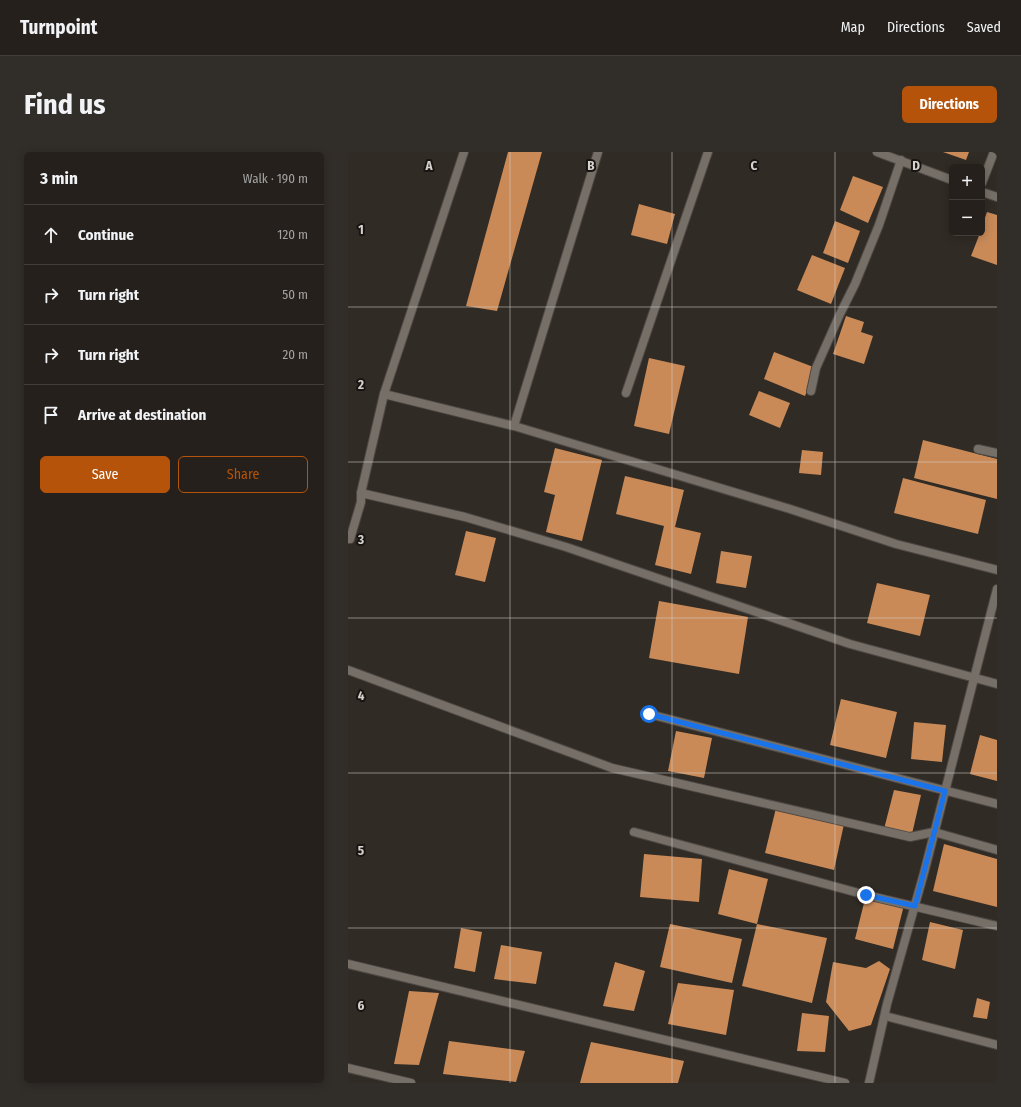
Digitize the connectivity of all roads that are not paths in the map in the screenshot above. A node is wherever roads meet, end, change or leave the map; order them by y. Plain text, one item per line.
1 (464, 152) edge
2 (598, 152) edge
3 (708, 152) edge
4 (877, 152) edge
5 (994, 152) edge
6 (901, 160) junction
7 (985, 175) edge
8 (949, 179) edge
9 (985, 193) edge
10 (997, 198) edge
11 (811, 391) dead end
12 (626, 393) dead end
13 (384, 394) junction
14 (514, 426) junction
15 (978, 449) dead end
16 (997, 453) edge
17 (361, 493) junction
18 (348, 539) edge
19 (997, 570) edge
20 (997, 589) edge
21 (348, 670) edge
22 (974, 678) junction
23 (997, 684) edge
24 (649, 714) dead end
25 (945, 791) junction
26 (997, 804) edge
27 (634, 832) dead end
28 (934, 832) junction
29 (997, 850) edge
30 (915, 906) junction
31 (997, 926) edge
32 (348, 964) edge
33 (885, 1016) junction
34 (997, 1045) edge
35 (348, 1068) edge
36 (411, 1083) edge
37 (845, 1083) edge
38 (869, 1083) edge

1 - 13 street
2 - 14 street
3 - 12 street
4 - 6 street
5 - 7 street
6 - 8 street
6 - 11 street
9 - 10 street
13 - 14 street
13 - 17 street
14 - 19 street
15 - 16 street
17 - 18 street
17 - 22 street
20 - 22 street
21 - 28 street
22 - 23 street
22 - 25 street
24 - 25 street
25 - 26 street
25 - 28 street
27 - 30 street
28 - 29 street
28 - 30 street
30 - 31 street
30 - 33 street
32 - 37 street
33 - 34 street
33 - 38 street
35 - 36 street

